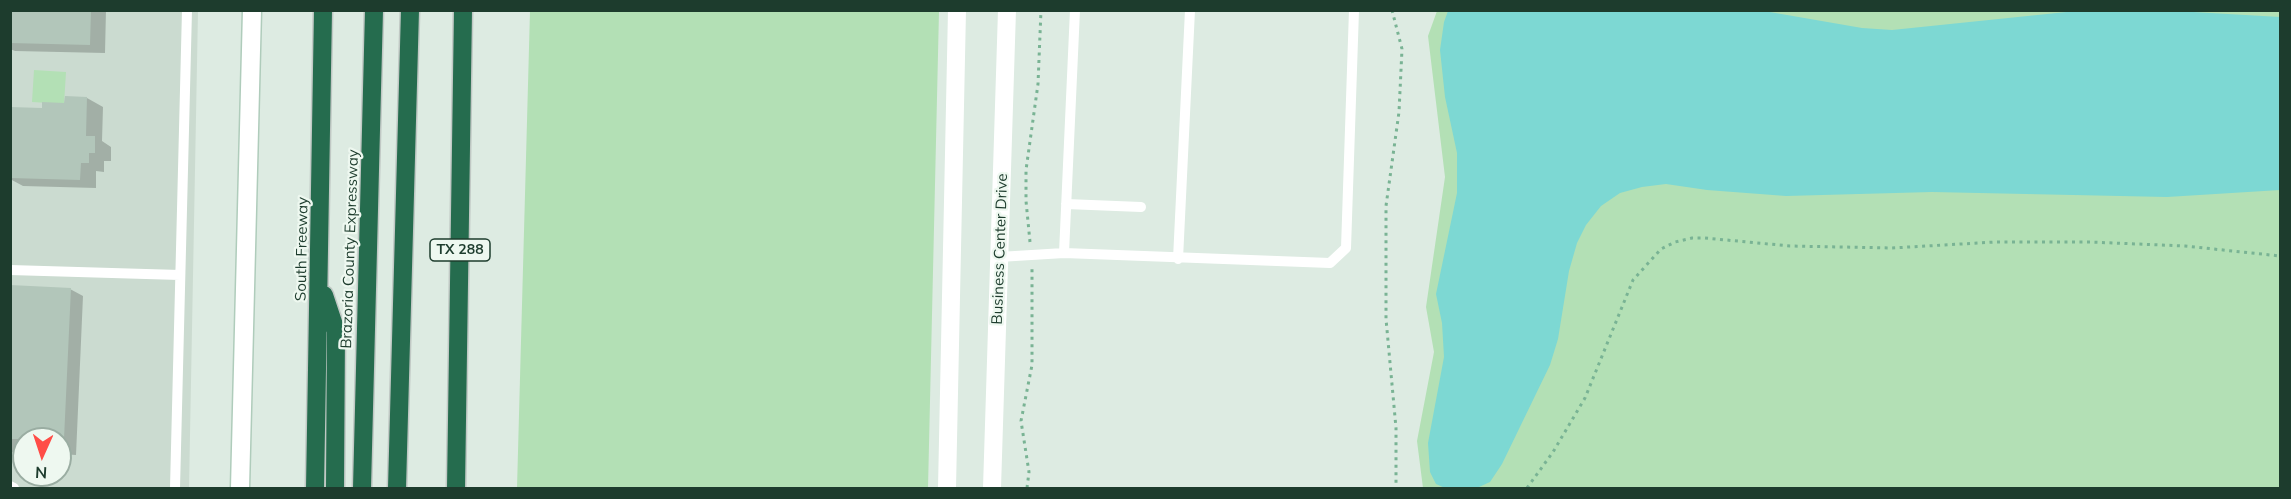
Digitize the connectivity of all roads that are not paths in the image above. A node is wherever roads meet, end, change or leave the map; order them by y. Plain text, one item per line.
1 (187, 10) edge
2 (252, 10) edge
3 (323, 10) edge
4 (374, 10) edge
5 (410, 10) edge
6 (463, 10) edge
7 (957, 10) edge
8 (1007, 10) edge
9 (1075, 10) edge
10 (1190, 10) edge
11 (1354, 10) edge
12 (1066, 204) junction
13 (1141, 207) dead end
14 (1064, 253) junction
15 (999, 257) junction
16 (1178, 259) junction
17 (10, 270) edge
18 (180, 275) junction
19 (319, 282) junction
20 (10, 486) edge
21 (15, 489) edge
22 (175, 489) edge
23 (240, 489) edge
24 (315, 489) edge
25 (335, 489) edge
26 (362, 489) edge
27 (398, 489) edge
28 (456, 489) edge
29 (947, 489) edge
30 (992, 489) edge

1 - 18 lane
2 - 23 street
3 - 19 highway, South Freeway
4 - 26 highway, Brazoria County Expressway
5 - 27 highway
6 - 28 highway, TX 288
7 - 29 street
8 - 15 street, Business Center Drive
9 - 12 lane
10 - 16 lane
11 - 16 lane
12 - 13 lane
12 - 14 lane
14 - 15 lane
14 - 16 lane
15 - 30 street, Business Center Drive
17 - 18 lane
18 - 22 lane
19 - 24 highway, South Freeway
19 - 25 highway
20 - 21 lane

